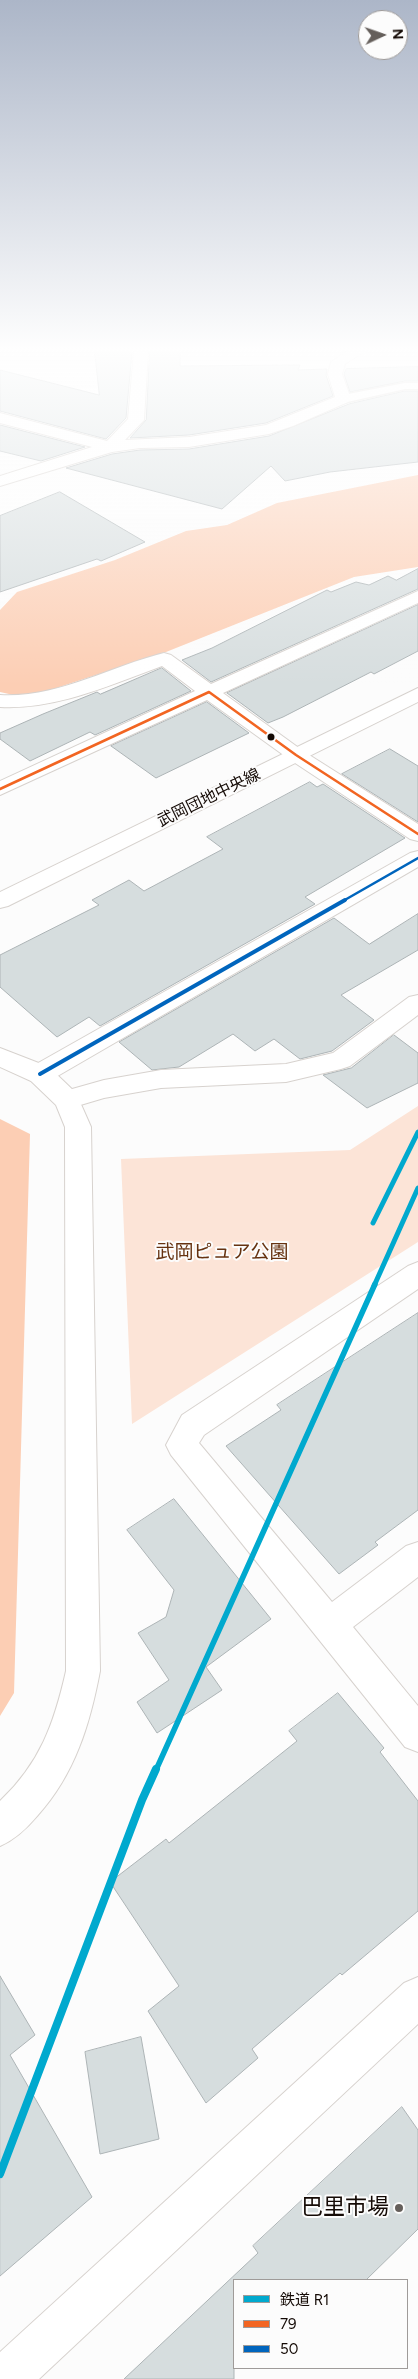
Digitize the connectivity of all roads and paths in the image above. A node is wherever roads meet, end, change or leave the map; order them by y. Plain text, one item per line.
1 (58, 463) edge
2 (0, 481) edge
3 (418, 596) edge
4 (209, 692) junction
5 (418, 694) edge
6 (0, 701) edge
7 (296, 755) junction
8 (0, 789) edge
9 (418, 834) edge
10 (418, 858) edge
11 (0, 901) edge
12 (418, 1003) edge
13 (0, 1057) edge
14 (40, 1074) junction
15 (67, 1100) junction
16 (418, 1274) edge
17 (418, 1557) edge
18 (329, 1625) junction
19 (418, 1734) edge
20 (0, 1827) edge
21 (418, 1997) edge
22 (5, 2379) edge

1 - 2 street
3 - 4 street
4 - 6 street
4 - 7 street
4 - 8 street
5 - 7 street, 武岡団地中央線
7 - 9 street
7 - 11 street, 武岡団地中央線
10 - 14 street
12 - 15 street
13 - 14 street
14 - 15 street
15 - 20 street
16 - 18 street
17 - 18 street
18 - 19 street
21 - 22 street

